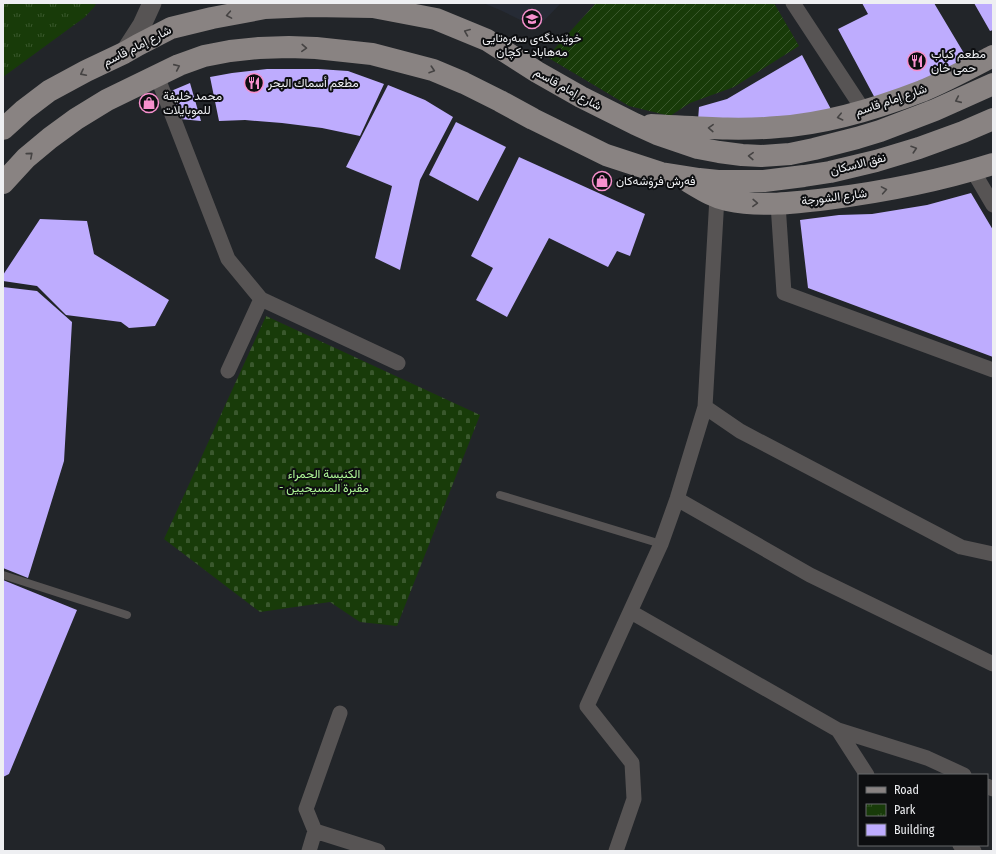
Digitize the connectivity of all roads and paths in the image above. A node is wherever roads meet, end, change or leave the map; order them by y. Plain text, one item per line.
1 (152, 3) edge
2 (793, 3) edge
3 (256, 6) edge
4 (124, 53) junction
5 (993, 56) edge
6 (157, 76) junction
7 (993, 84) edge
8 (864, 111) junction
9 (993, 119) edge
10 (635, 124) junction
11 (3, 129) edge
12 (983, 167) edge
13 (3, 183) edge
14 (717, 189) junction
15 (778, 204) junction
16 (993, 205) edge
17 (261, 299) junction
18 (398, 363) dead end
19 (993, 370) edge
20 (228, 371) dead end
21 (705, 407) junction
22 (500, 495) dead end
23 (678, 499) junction
24 (661, 544) junction
25 (961, 547) junction
26 (993, 554) edge
27 (993, 565) edge
28 (3, 574) edge
29 (631, 612) junction
30 (127, 615) dead end
31 (993, 664) edge
32 (340, 713) dead end
33 (838, 730) junction
34 (866, 774) edge
35 (962, 774) edge
36 (315, 831) junction
37 (962, 846) edge
38 (309, 851) edge
39 (378, 851) edge
40 (616, 851) edge
41 (974, 851) edge

1 - 4 street
2 - 8 street
3 -> 4 main road, شارع إمام قاسم
10 -> 3 main road, شارع إمام قاسم
4 -> 11 main road, شارع إمام قاسم
5 - 8 main road, شارع إمام قاسم
13 -> 6 main road
6 -> 14 main road, شارع الشورجة
6 - 17 street
7 -> 10 main road
8 -> 10 main road, شارع إمام قاسم
14 -> 9 main road, نفق الاسكان
15 -> 12 main road, شارع الشورجة
12 - 16 street
14 -> 15 main road, شارع الشورجة
14 - 21 street
15 - 19 street
17 - 18 street
17 - 20 street
21 - 23 street
21 - 25 street
22 - 24 lane
23 - 24 street
23 - 31 street
24 - 29 street
25 - 26 street
25 - 27 street
28 - 30 lane
29 - 33 street
29 - 40 street
32 - 36 street
33 - 34 street
33 - 35 street
36 - 38 street
36 - 39 street
37 - 41 street

